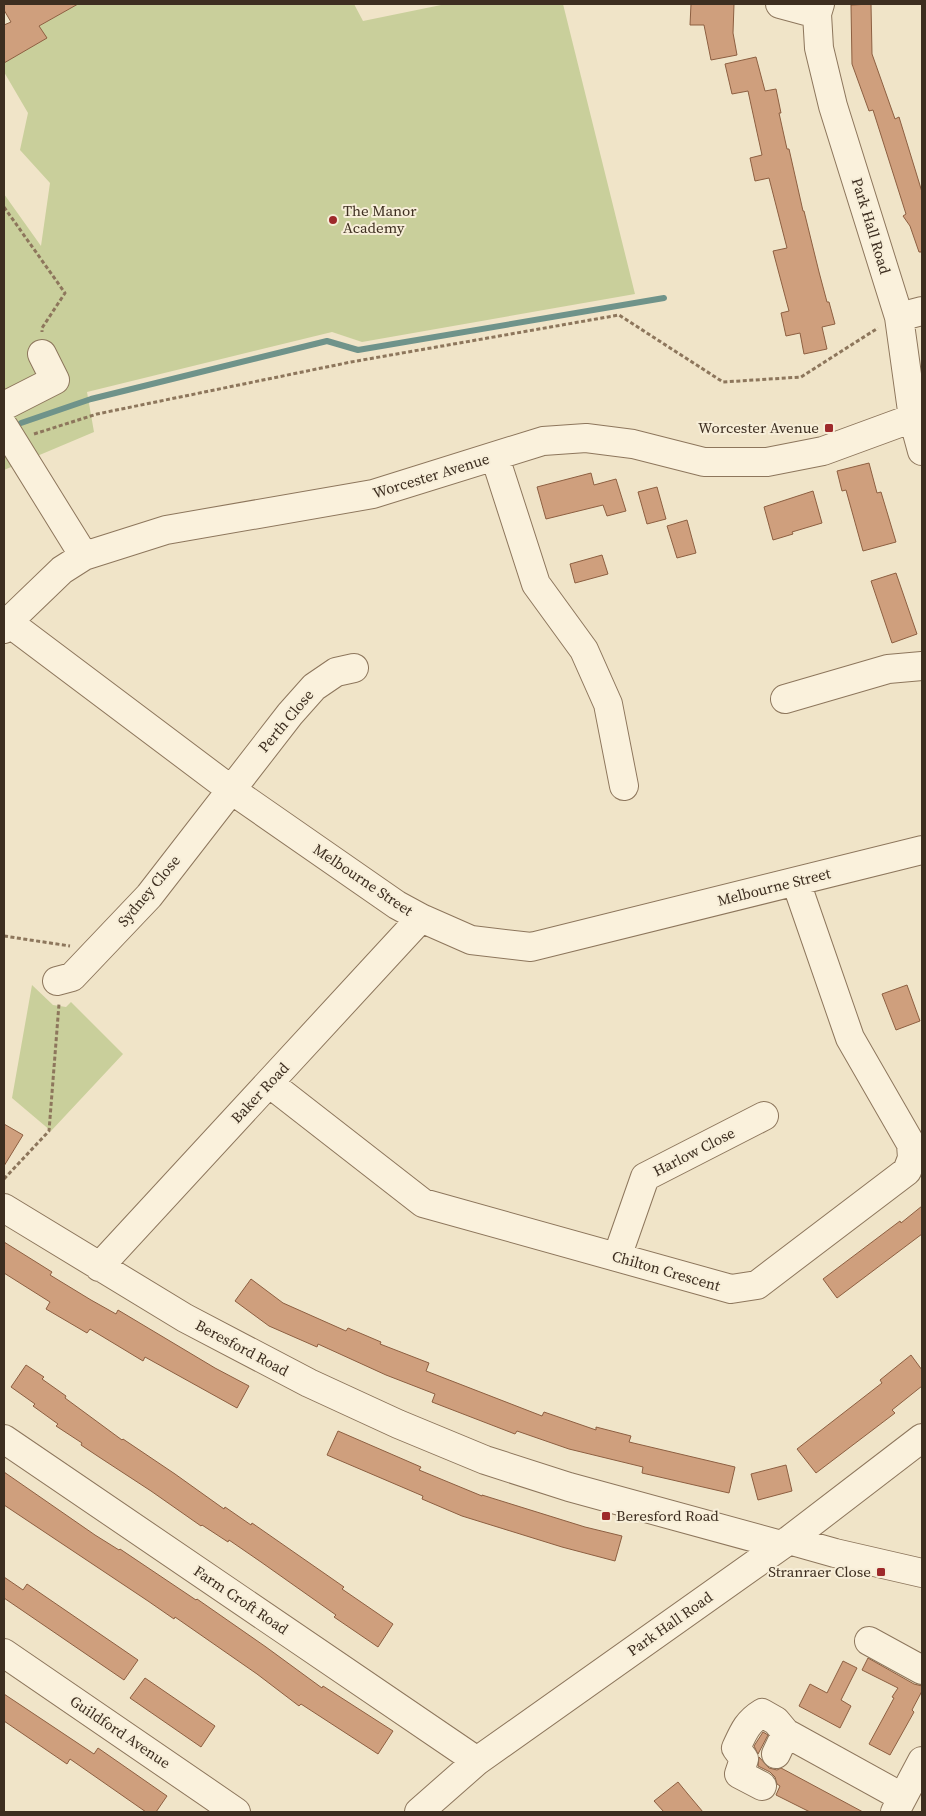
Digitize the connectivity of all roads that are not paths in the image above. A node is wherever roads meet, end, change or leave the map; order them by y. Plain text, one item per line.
1 (780, 4) edge
2 (819, 9) edge
3 (910, 314) edge
4 (42, 354) road end
5 (4, 406) edge
6 (913, 418) junction
7 (8, 434) edge
8 (922, 451) edge
9 (495, 456) junction
10 (84, 556) junction
11 (6, 626) edge
12 (922, 666) edge
13 (354, 668) dead end
14 (785, 699) dead end
15 (624, 786) dead end
16 (230, 789) junction
17 (922, 850) edge
18 (796, 882) junction
19 (421, 918) junction
20 (57, 981) road end
21 (269, 1083) junction
22 (764, 1116) dead end
23 (4, 1208) edge
24 (617, 1257) junction
25 (99, 1267) junction
26 (922, 1438) edge
27 (4, 1440) edge
28 (785, 1542) junction
29 (922, 1573) edge
30 (869, 1641) dead end
31 (4, 1653) edge
32 (922, 1670) edge
33 (477, 1761) junction
34 (922, 1762) edge
35 (762, 1786) dead end
36 (899, 1805) edge
37 (236, 1812) edge
38 (419, 1812) edge

1 - 2 street
2 - 3 street, Park Hall Road
3 - 6 street, Park Hall Road
4 - 5 street
6 - 8 street, Park Hall Road
6 - 9 street, Worcester Avenue
7 - 10 street
9 - 10 street, Worcester Avenue
9 - 15 street
10 - 11 street, Worcester Avenue
11 - 16 street, Melbourne Street
12 - 14 street
13 - 16 street, Perth Close
16 - 19 street, Melbourne Street
16 - 20 street, Sydney Close
17 - 18 street, Melbourne Street
18 - 19 street, Melbourne Street
18 - 24 street, Chilton Crescent
19 - 21 street, Baker Road
21 - 24 street, Chilton Crescent
21 - 25 street, Baker Road
22 - 24 street, Harlow Close
23 - 25 street, Beresford Road
25 - 28 street, Beresford Road
26 - 28 street, Park Hall Road
27 - 33 street, Farm Croft Road
28 - 29 street, Beresford Road
28 - 33 street, Park Hall Road
30 - 32 street
31 - 37 street, Guildford Avenue
33 - 38 street, Park Hall Road
34 - 36 street
35 - 36 street

